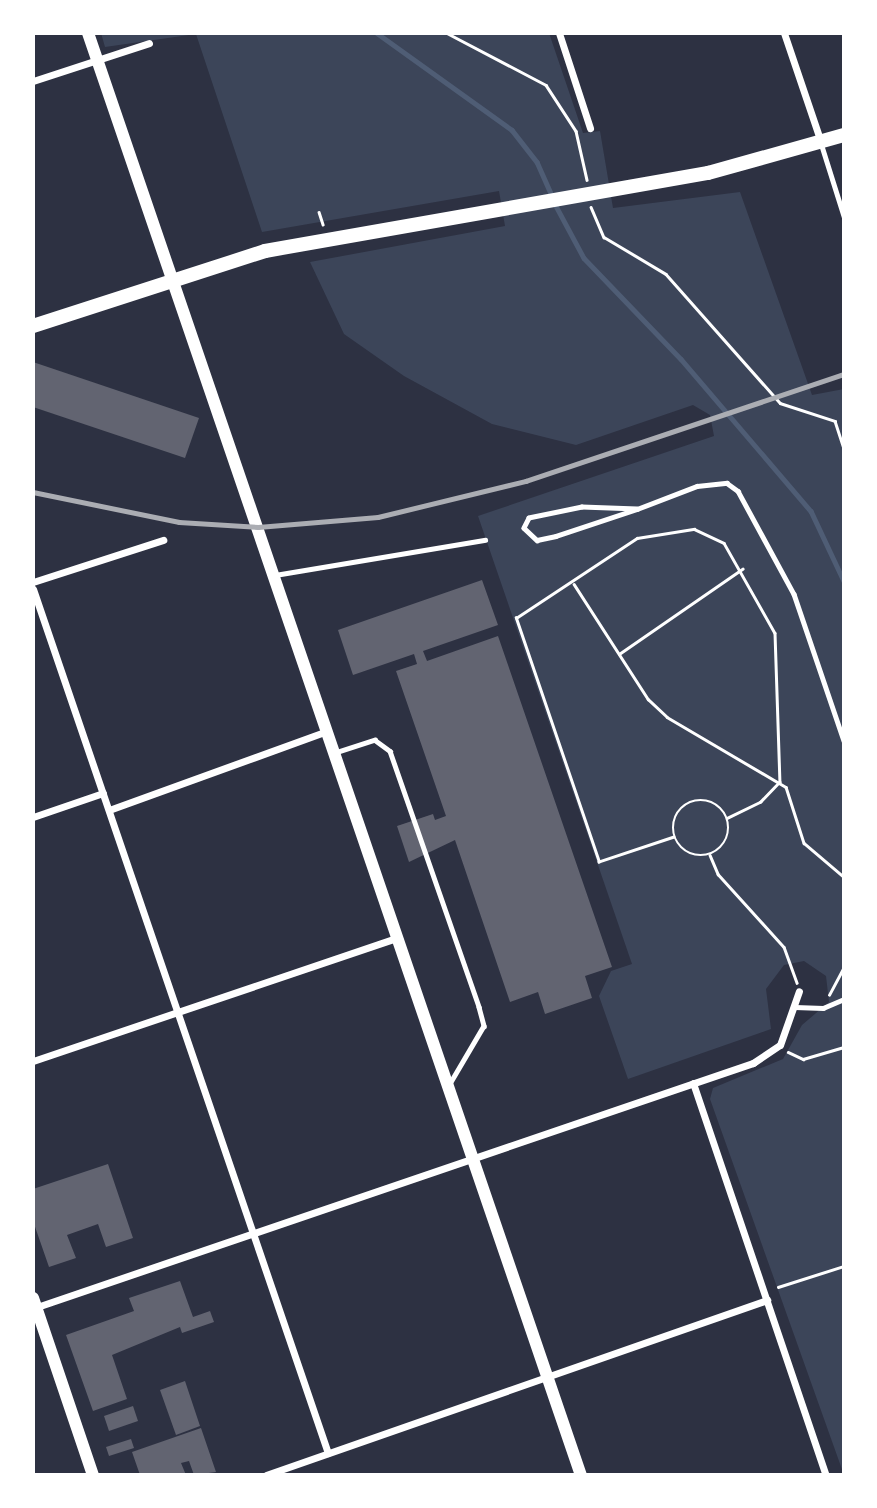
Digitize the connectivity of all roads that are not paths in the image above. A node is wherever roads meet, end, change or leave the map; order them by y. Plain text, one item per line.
1 (88, 33) edge
2 (559, 33) edge
3 (784, 33) edge
4 (149, 43) dead end
5 (97, 60) junction
6 (33, 81) edge
7 (590, 128) dead end
8 (844, 135) edge
9 (821, 143) junction
10 (844, 216) edge
11 (170, 277) junction
12 (33, 326) edge
13 (637, 509) junction
14 (163, 540) dead end
15 (485, 540) dead end
16 (274, 575) junction
17 (33, 582) edge
18 (33, 589) edge
19 (327, 731) junction
20 (844, 741) edge
21 (334, 752) junction
22 (103, 793) junction
23 (109, 810) junction
24 (33, 817) edge
25 (397, 939) junction
26 (799, 991) road end
27 (844, 999) edge
28 (796, 1007) junction
29 (181, 1012) junction
30 (33, 1061) edge
31 (693, 1083) junction
32 (448, 1088) junction
33 (471, 1157) junction
34 (254, 1233) junction
35 (767, 1300) junction
36 (34, 1305) edge
37 (547, 1375) junction
38 (328, 1452) junction
39 (93, 1475) edge
40 (266, 1475) edge
41 (581, 1475) edge
42 (826, 1475) edge

1 - 5 street
2 - 7 street
3 - 9 street
4 - 5 street
5 - 6 street
5 - 11 street
8 - 9 main road
9 - 10 lane
9 - 11 main road
11 - 12 main road
11 - 16 street
13 - 13 lane
13 - 20 lane
14 - 17 street
15 - 16 lane
16 - 19 street
18 - 22 street
19 - 21 street
19 - 23 street
21 - 25 street
21 - 32 lane
22 - 23 street
22 - 24 street
23 - 29 street
25 - 29 street
25 - 32 street
26 - 28 street
27 - 28 lane
28 - 31 street
29 - 30 street
29 - 34 street
31 - 33 street
31 - 35 street
32 - 33 street
33 - 34 street
33 - 37 street
34 - 36 street
34 - 38 street
35 - 37 street
35 - 42 street
36 - 39 street
37 - 38 street
37 - 41 street
38 - 40 street

